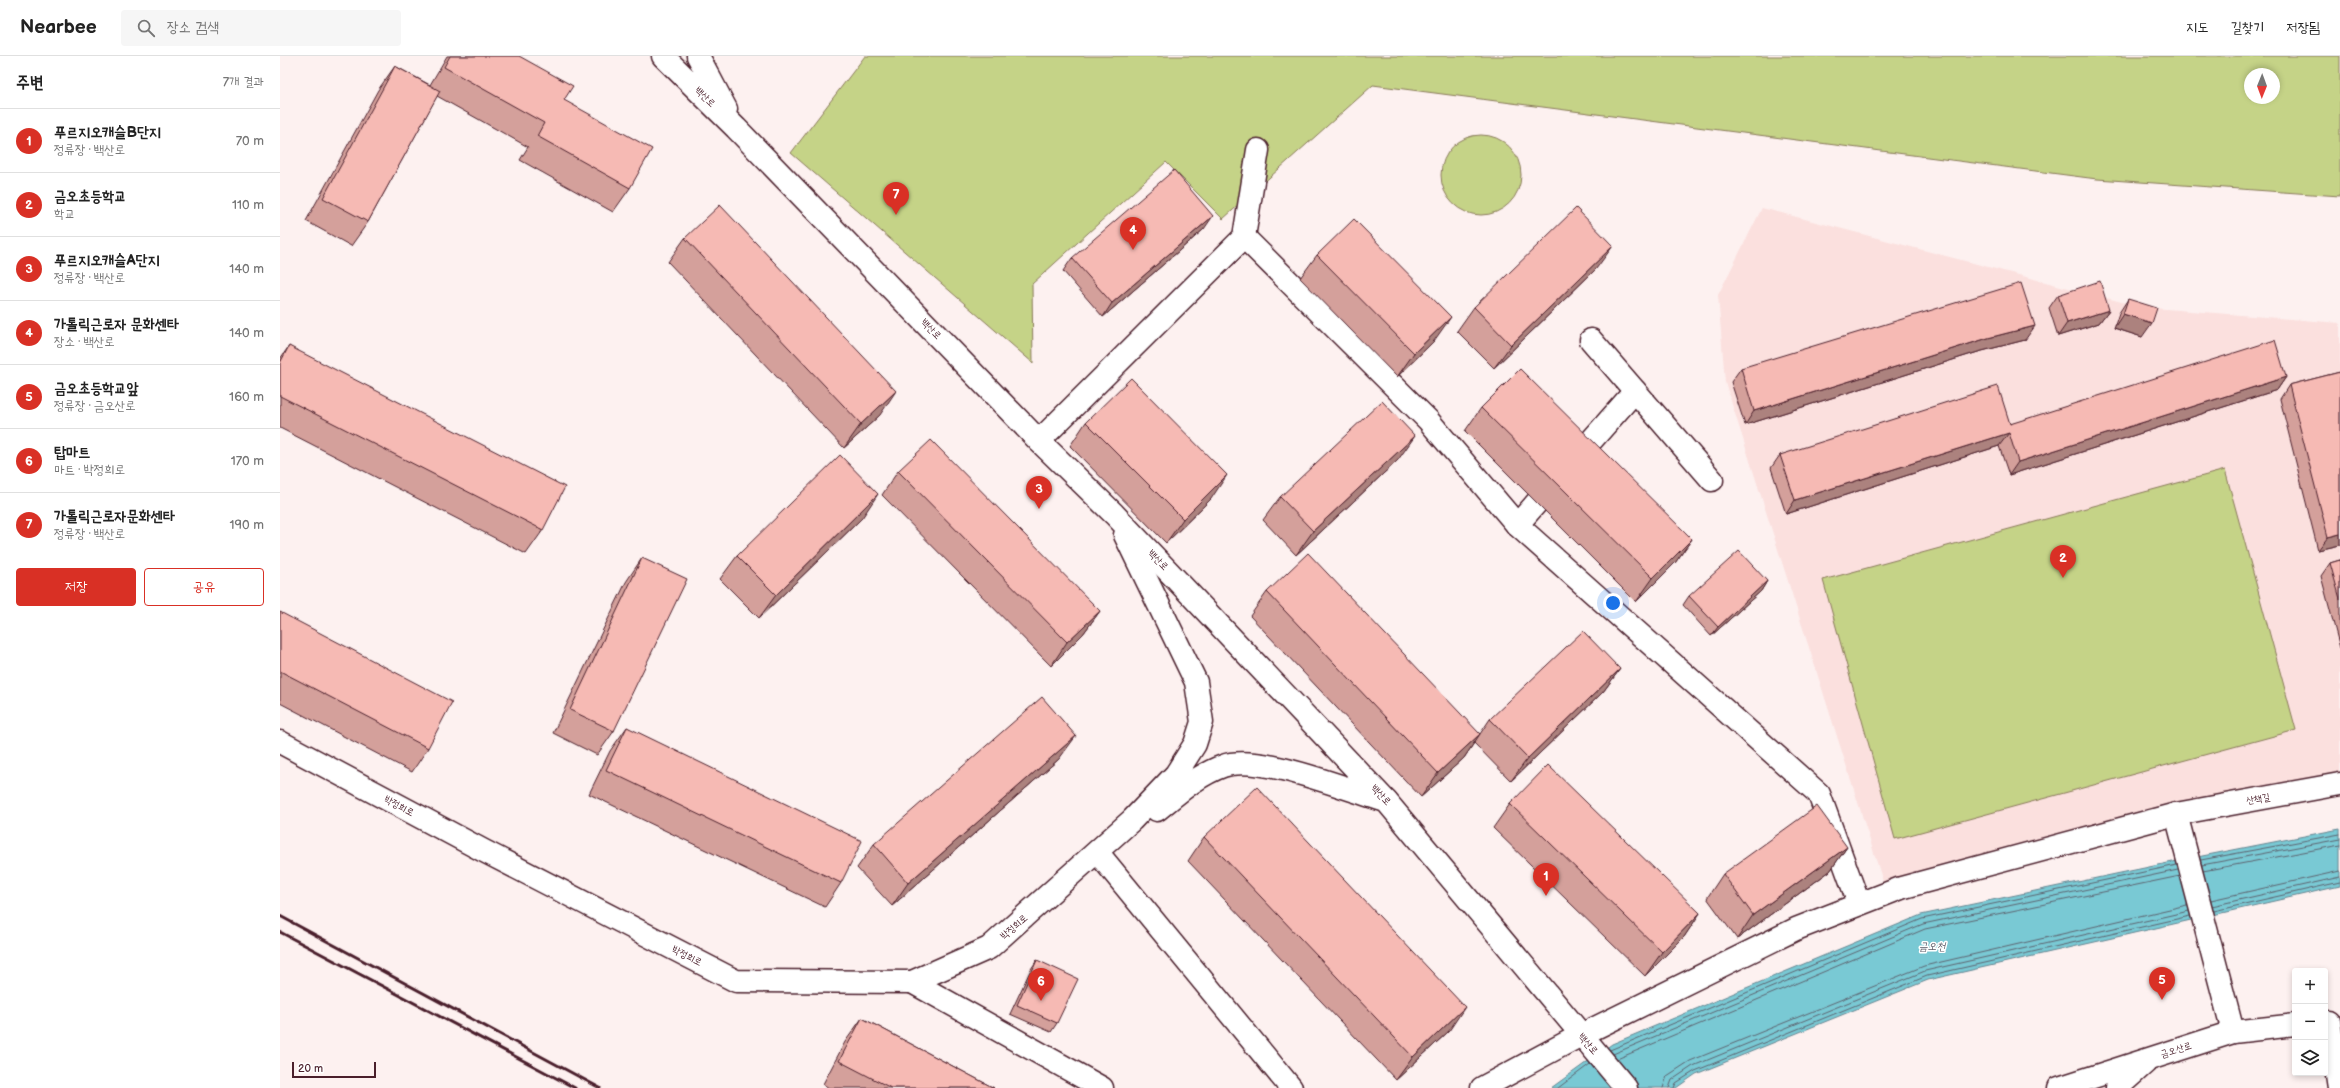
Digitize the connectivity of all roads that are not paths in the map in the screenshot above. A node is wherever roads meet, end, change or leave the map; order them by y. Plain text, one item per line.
1 (663, 56) edge
2 (698, 56) edge
3 (736, 128) junction
4 (1258, 150) dead end
5 (1244, 237) junction
6 (1591, 340) dead end
7 (1635, 391) junction
8 (1039, 441) junction
9 (1712, 480) dead end
10 (1114, 514) junction
11 (1517, 525) junction
12 (280, 742) edge
13 (2340, 784) edge
14 (1387, 802) junction
15 (2176, 814) junction
16 (1098, 854) junction
17 (1859, 904) junction
18 (912, 982) junction
19 (2331, 1020) edge
20 (2292, 1025) edge
21 (2233, 1032) junction
22 (1581, 1035) junction
23 (2151, 1058) junction
24 (1102, 1088) edge
25 (1291, 1088) edge
26 (1482, 1088) edge
27 (1626, 1088) edge
28 (2059, 1088) edge
29 (2117, 1088) edge
30 (2339, 1088) edge

1 - 3 street, 백산로
2 - 3 street
3 - 8 street, 백산로
4 - 5 street
5 - 8 street
5 - 11 street
6 - 7 street
7 - 9 street
7 - 11 street
8 - 10 street, 백산로
10 - 14 street, 백산로
10 - 16 street
11 - 17 street
12 - 18 street, 박정희로
13 - 15 street, 산책길
14 - 16 street
14 - 22 street, 백산로
15 - 17 street, 산책길
15 - 21 street
16 - 18 street, 박정희로
16 - 25 street
17 - 22 street, 산책길
18 - 24 street
19 - 30 street
20 - 21 street, 금오산로
21 - 23 street, 금오산로
22 - 26 street, 산책길
22 - 27 street, 백산로
23 - 28 street, 금오산로
23 - 29 street

